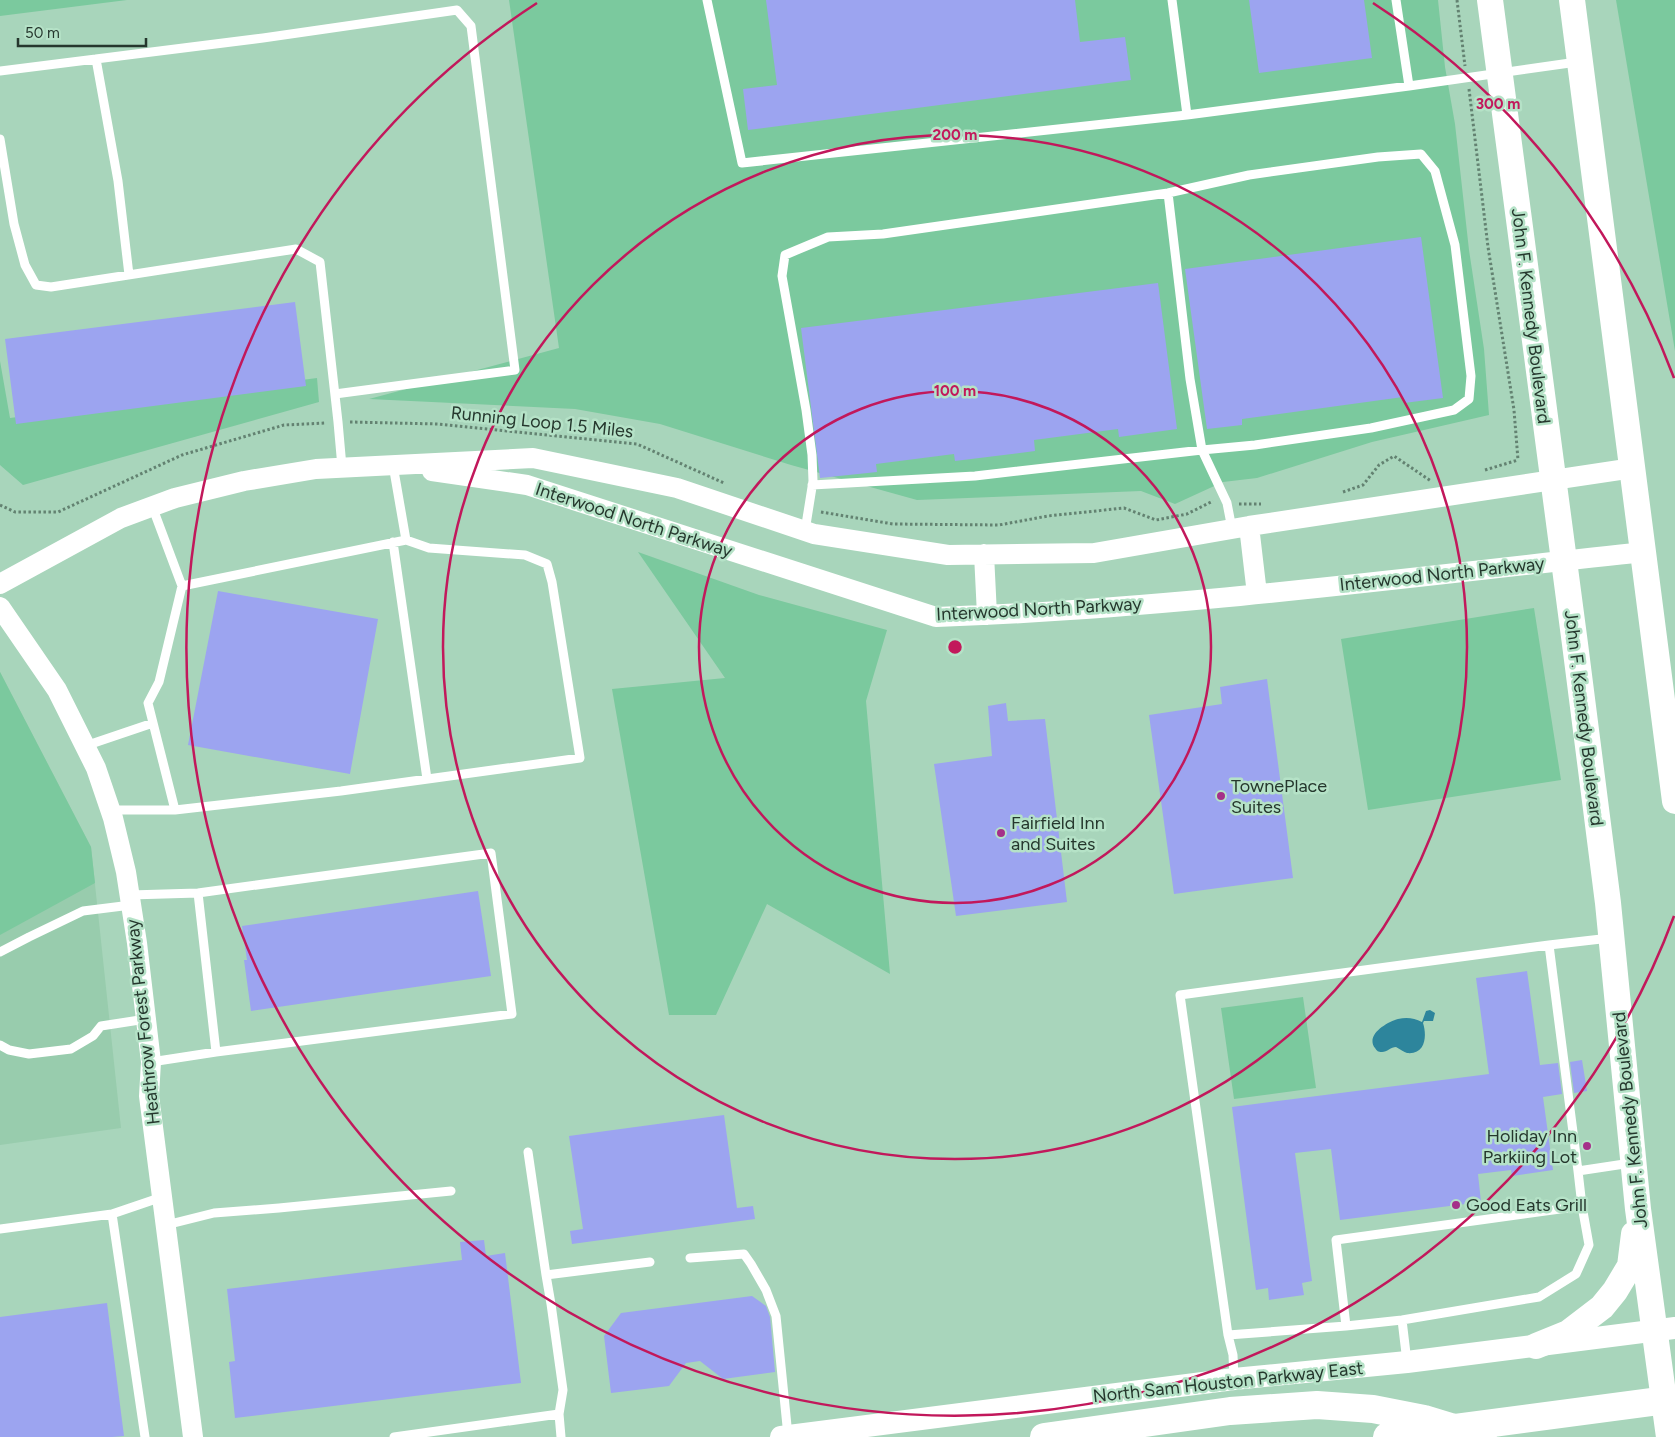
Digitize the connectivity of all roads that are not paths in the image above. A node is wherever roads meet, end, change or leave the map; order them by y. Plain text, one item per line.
1 (707, 0) edge
2 (1172, 0) edge
3 (1396, 0) edge
4 (1490, 0) edge
5 (1572, 0) edge
6 (96, 59) junction
7 (1580, 62) junction
8 (0, 71) edge
9 (1499, 72) junction
10 (1409, 86) junction
11 (1186, 115) junction
12 (0, 140) edge
13 (1168, 193) junction
14 (129, 275) junction
15 (335, 394) junction
16 (1202, 450) junction
17 (393, 464) junction
18 (342, 467) junction
19 (1633, 468) junction
20 (1553, 480) junction
21 (812, 485) junction
22 (152, 506) junction
23 (1241, 528) junction
24 (805, 531) junction
25 (406, 540) junction
26 (393, 542) junction
27 (1644, 552) junction
28 (984, 554) junction
29 (1564, 560) junction
30 (0, 584) edge
31 (182, 586) junction
32 (1257, 594) junction
33 (0, 607) edge
34 (987, 615) junction
35 (153, 723) junction
36 (85, 746) junction
37 (427, 779) junction
38 (1675, 801) edge
39 (110, 810) junction
40 (175, 810) junction
41 (198, 893) junction
42 (130, 900) junction
43 (1612, 938) junction
44 (1549, 945) junction
45 (0, 952) edge
46 (146, 1019) junction
47 (0, 1045) edge
48 (216, 1052) junction
49 (151, 1062) junction
50 (528, 1152) dead end
51 (1634, 1163) junction
52 (1578, 1171) junction
53 (451, 1191) dead end
54 (162, 1198) junction
55 (1582, 1206) junction
56 (1638, 1209) junction
57 (112, 1214) junction
58 (166, 1225) junction
59 (0, 1229) edge
60 (690, 1258) dead end
61 (650, 1262) dead end
62 (546, 1275) junction
63 (1402, 1320) junction
64 (1346, 1326) junction
65 (1665, 1329) edge
66 (1228, 1335) junction
67 (1536, 1346) junction
68 (1407, 1362) junction
69 (1234, 1379) junction
70 (1675, 1400) edge
71 (559, 1414) junction
72 (785, 1436) edge
73 (144, 1437) edge
74 (193, 1437) edge
75 (394, 1437) edge
76 (562, 1437) edge
77 (1044, 1437) edge
78 (1387, 1437) edge
79 (1483, 1437) edge
80 (1669, 1437) edge

1 - 11 lane
2 - 11 lane
3 - 10 lane
4 - 9 main road, John F. Kennedy Boulevard
5 - 7 main road
6 - 8 lane
6 - 14 lane
6 - 15 lane
7 - 9 lane
7 - 19 main road
9 - 10 lane
9 - 20 main road, John F. Kennedy Boulevard
10 - 11 lane
12 - 14 lane
13 - 16 lane
13 - 16 lane
13 - 21 lane
14 - 15 lane
15 - 18 lane
16 - 21 lane
16 - 23 lane
17 - 18 street, Interwood North Parkway
17 - 24 street, Interwood North Parkway
17 - 25 lane
17 - 34 street, Interwood North Parkway
18 - 22 street, Interwood North Parkway
19 - 20 street, Interwood North Parkway
19 - 27 main road
20 - 23 street, Interwood North Parkway
20 - 29 main road, John F. Kennedy Boulevard
21 - 24 lane
22 - 30 street, Interwood North Parkway
22 - 31 lane
23 - 28 street, Interwood North Parkway
23 - 32 street
24 - 28 street, Interwood North Parkway
25 - 26 lane
25 - 37 lane
26 - 31 lane
26 - 37 lane
27 - 29 street, Interwood North Parkway
27 - 38 main road
28 - 34 street
29 - 32 street, Interwood North Parkway
29 - 43 main road, John F. Kennedy Boulevard
31 - 35 lane
32 - 34 street, Interwood North Parkway
33 - 36 street, Heathrow Forest Parkway
35 - 36 lane
35 - 40 lane
36 - 39 street, Heathrow Forest Parkway
37 - 40 lane
39 - 40 lane
39 - 42 street, Heathrow Forest Parkway
41 - 42 lane
41 - 48 lane
41 - 48 lane
42 - 45 lane
42 - 46 street, Heathrow Forest Parkway
43 - 44 lane
43 - 51 main road, John F. Kennedy Boulevard
44 - 52 lane
44 - 66 lane
46 - 47 lane
46 - 49 street, Heathrow Forest Parkway
48 - 49 lane
49 - 54 street, Heathrow Forest Parkway
50 - 62 lane
51 - 52 lane
51 - 56 main road, John F. Kennedy Boulevard
52 - 55 lane
53 - 58 lane
54 - 57 lane
54 - 58 street, Heathrow Forest Parkway
55 - 63 lane
55 - 64 lane
56 - 65 main road, John F. Kennedy Boulevard
56 - 67 main road
57 - 59 lane
57 - 73 lane
58 - 74 street, Heathrow Forest Parkway
60 - 72 lane
61 - 62 lane
62 - 71 lane
63 - 64 lane
63 - 68 lane
64 - 66 lane
65 - 67 main road, North Sam Houston Parkway East
65 - 80 main road, John F. Kennedy Boulevard
66 - 69 lane
67 - 68 main road, North Sam Houston Parkway East
68 - 69 main road, North Sam Houston Parkway East
69 - 72 main road, North Sam Houston Parkway East
70 - 78 highway
71 - 75 lane
71 - 76 lane
77 - 79 highway

